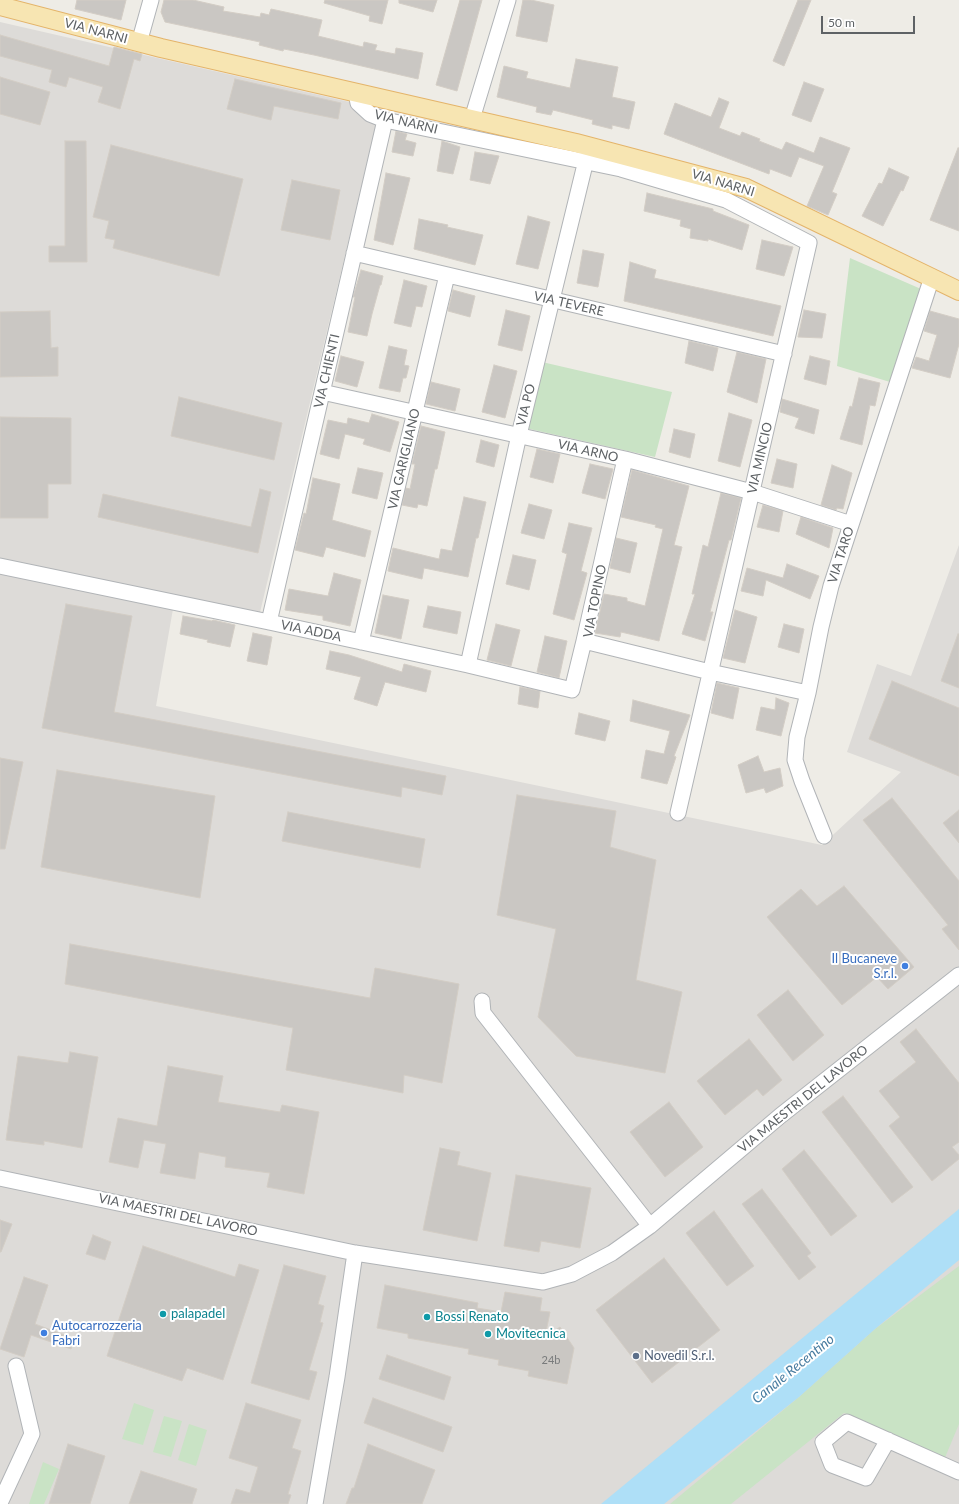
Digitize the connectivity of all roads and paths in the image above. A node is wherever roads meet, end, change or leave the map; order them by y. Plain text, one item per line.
1 (152, 0) edge
2 (508, 0) edge
3 (0, 6) edge
4 (139, 42) junction
5 (356, 93) junction
6 (472, 119) junction
7 (385, 120) junction
8 (587, 154) junction
9 (809, 243) joint
10 (354, 253) junction
11 (447, 275) junction
12 (932, 277) junction
13 (959, 290) edge
14 (552, 300) junction
15 (784, 354) junction
16 (322, 392) junction
17 (415, 412) junction
18 (519, 435) junction
19 (625, 459) junction
20 (752, 492) junction
21 (852, 524) junction
22 (0, 566) edge
23 (269, 622) junction
24 (362, 642) junction
25 (584, 642) junction
26 (468, 666) junction
27 (710, 672) junction
28 (808, 693) junction
29 (678, 813) dead end
30 (824, 836) dead end
31 (959, 975) edge
32 (482, 1001) dead end
33 (0, 1178) edge
34 (650, 1226) junction
35 (355, 1253) junction
36 (16, 1366) dead end
37 (888, 1440) dead end
38 (959, 1472) edge
39 (0, 1503) edge
40 (315, 1504) edge

1 - 4 street
2 - 6 street
3 - 4 main road, VIA NARNI
4 - 5 main road, VIA NARNI
5 - 6 main road, VIA NARNI
5 - 7 street, VIA NARNI
6 - 8 main road, VIA NARNI
7 - 8 street, VIA NARNI
7 - 10 street, VIA CHIENTI
8 - 9 street, VIA NARNI
8 - 12 main road, VIA NARNI
8 - 14 street, VIA PO
9 - 15 street, VIA MINCIO
10 - 11 street, VIA TEVERE
10 - 16 street, VIA CHIENTI
11 - 14 street, VIA TEVERE
11 - 17 street, VIA GARIGLIANO
12 - 13 main road, VIA NARNI
12 - 21 street, VIA TARO
14 - 15 street, VIA TEVERE
14 - 18 street, VIA PO
15 - 20 street, VIA MINCIO
16 - 17 street, VIA ARNO
16 - 23 street, VIA CHIENTI
17 - 18 street, VIA ARNO
17 - 24 street, VIA GARIGLIANO
18 - 19 street, VIA ARNO
18 - 26 street, VIA PO
19 - 20 street, VIA ARNO
19 - 25 street, VIA TOPINO
20 - 21 street, VIA ARNO
20 - 27 street, VIA MINCIO
21 - 28 street, VIA TARO
22 - 23 street, VIA ADDA
23 - 24 street, VIA ADDA
24 - 26 street, VIA ADDA
25 - 26 street, VIA ADDA
25 - 27 street, VIA TOPINO
27 - 28 street
27 - 29 street, VIA MINCIO
28 - 30 street, VIA TARO
31 - 34 street, VIA MAESTRI DEL LAVORO
32 - 34 street
33 - 35 street, VIA MAESTRI DEL LAVORO
34 - 35 street, VIA MAESTRI DEL LAVORO
35 - 40 street
36 - 39 street
37 - 38 street

